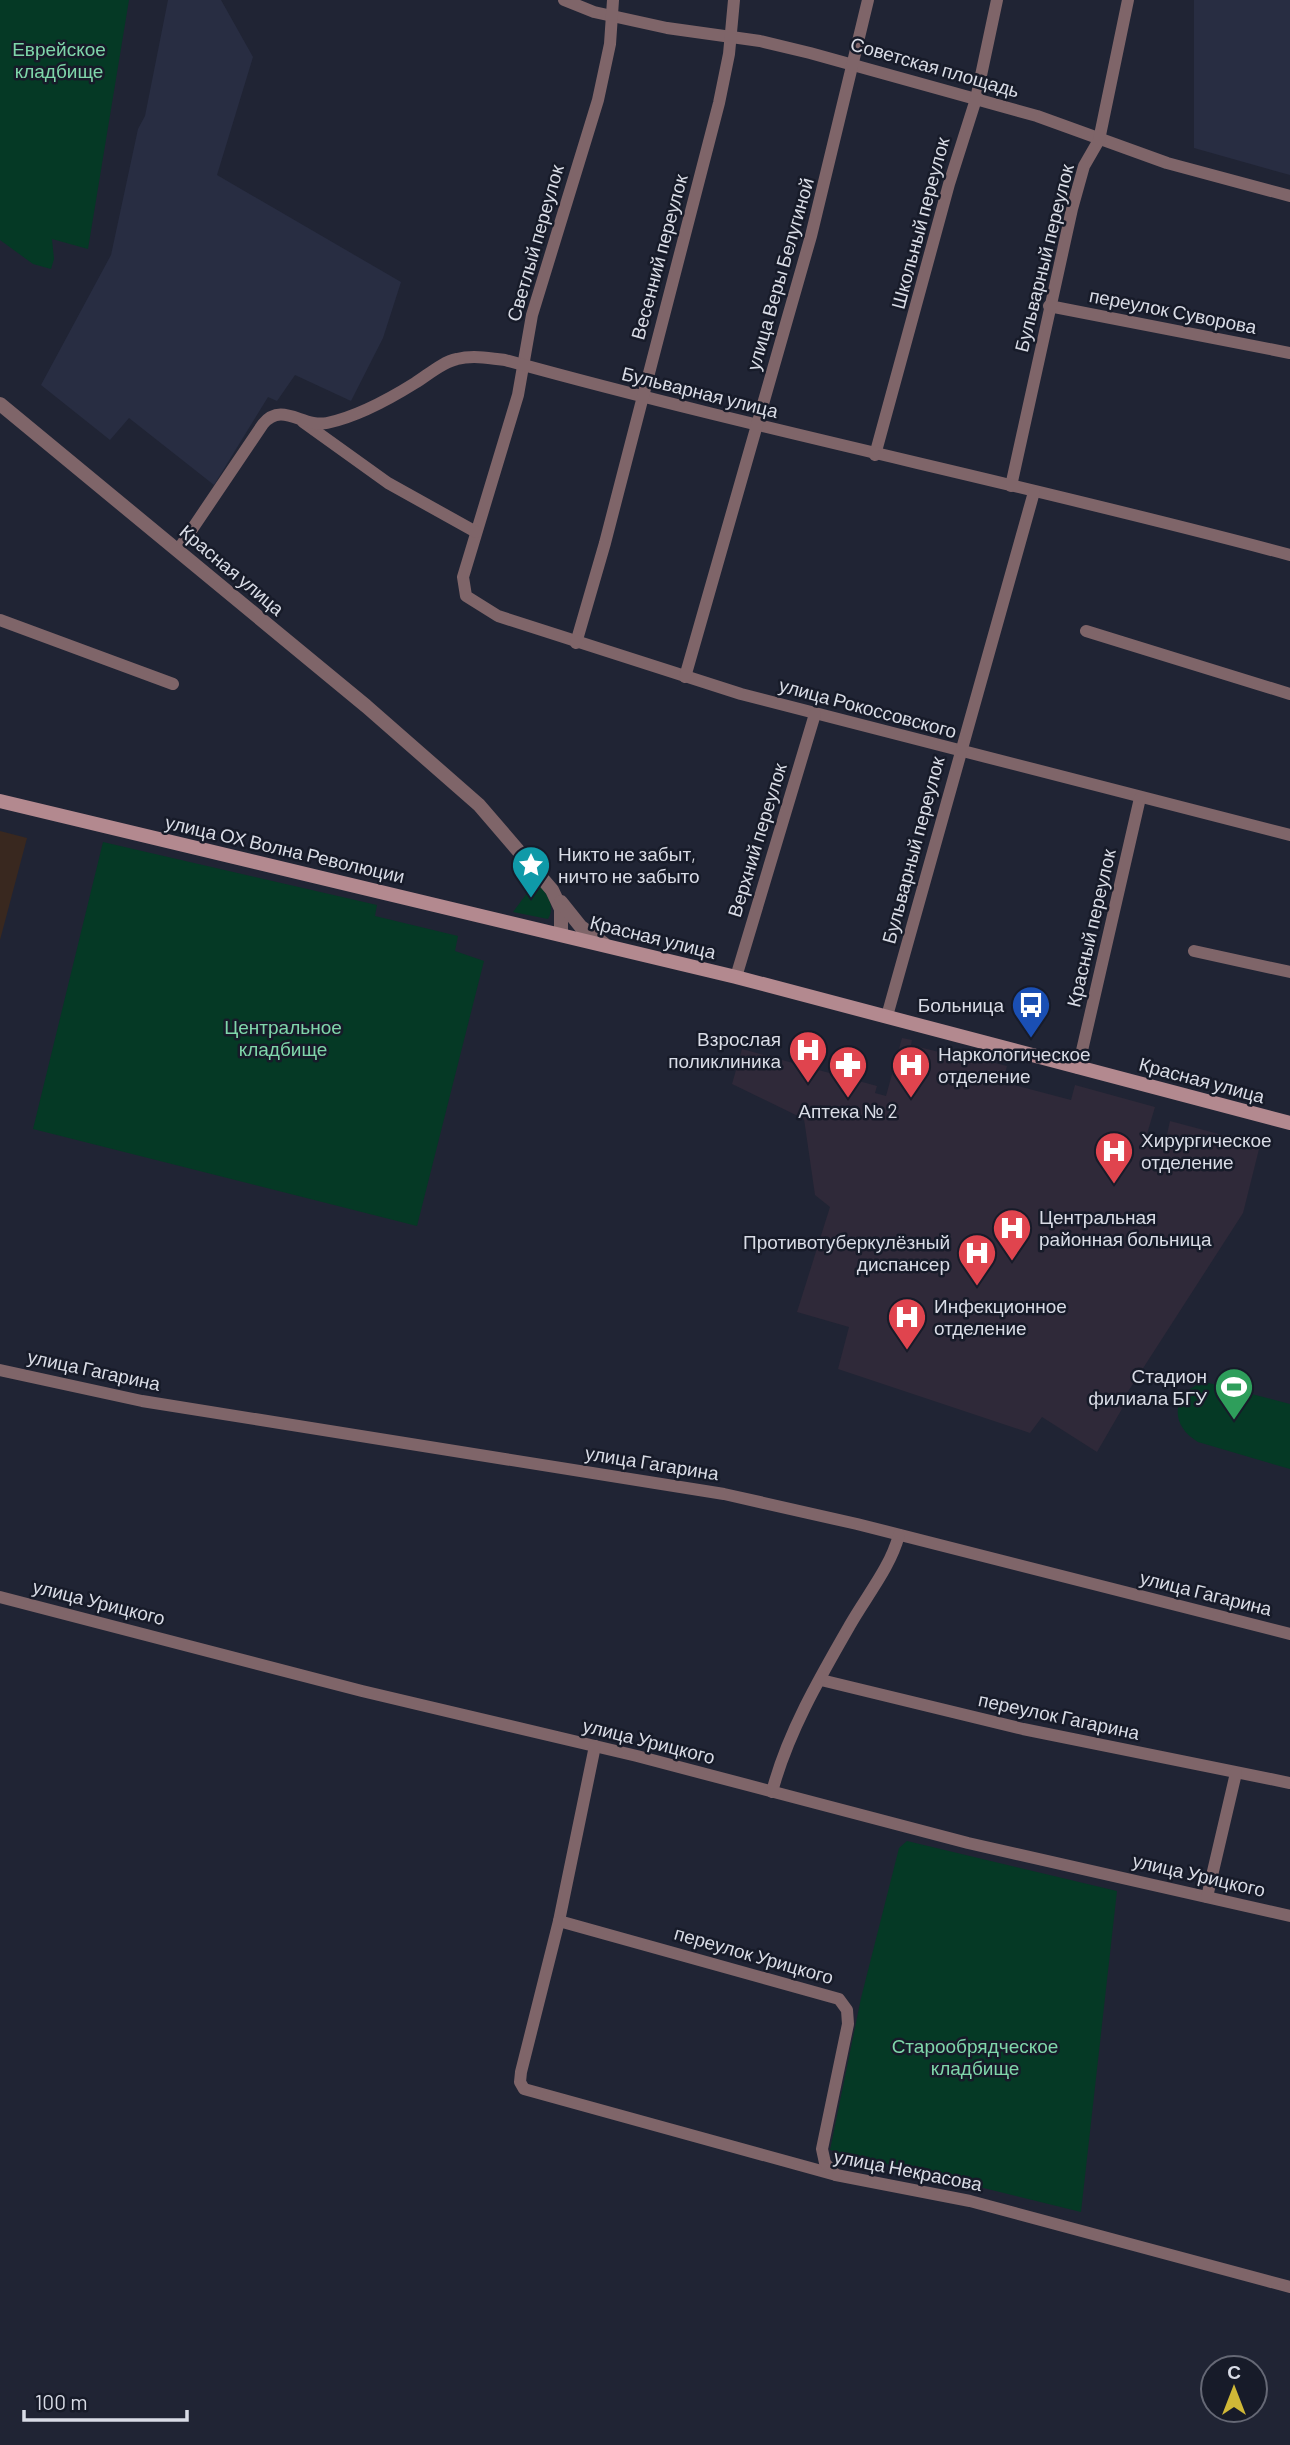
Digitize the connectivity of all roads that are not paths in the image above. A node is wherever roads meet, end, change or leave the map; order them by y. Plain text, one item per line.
1 (564, 0) edge
2 (613, 0) edge
3 (734, 0) edge
4 (868, 0) edge
5 (997, 0) edge
6 (1128, 0) edge
7 (614, 17) junction
8 (730, 37) junction
9 (855, 65) junction
10 (976, 99) junction
11 (1099, 140) junction
12 (1290, 196) edge
13 (1049, 306) junction
14 (1290, 353) edge
15 (525, 366) junction
16 (642, 397) junction
17 (0, 404) edge
18 (300, 419) junction
19 (756, 426) junction
20 (876, 455) junction
21 (1011, 486) junction
22 (1034, 492) junction
23 (476, 532) junction
24 (178, 550) junction
25 (1290, 555) edge
26 (463, 577) joint
27 (0, 620) edge
28 (1086, 631) dead end
29 (576, 643) junction
30 (685, 677) junction
31 (173, 684) dead end
32 (1290, 694) edge
33 (815, 714) junction
34 (959, 752) junction
35 (1140, 798) junction
36 (0, 801) edge
37 (1290, 835) edge
38 (552, 890) junction
39 (561, 934) junction
40 (604, 944) junction
41 (1194, 951) dead end
42 (1290, 972) edge
43 (736, 977) junction
44 (887, 1016) junction
45 (1078, 1068) junction
46 (1290, 1123) edge
47 (0, 1370) edge
48 (899, 1535) junction
49 (0, 1597) edge
50 (1290, 1633) edge
51 (821, 1680) junction
52 (595, 1746) junction
53 (1236, 1773) junction
54 (1290, 1783) edge
55 (772, 1791) junction
56 (1207, 1896) junction
57 (1290, 1916) edge
58 (559, 1921) junction
59 (836, 2175) junction
60 (1290, 2287) edge

1 - 7 street, Советская площадь
2 - 7 street, Светлый переулок
3 - 8 street, Весенний переулок
4 - 9 street, улица Веры Белугиной
5 - 10 street, Школьный переулок
6 - 11 street, Бульварный переулок
7 - 8 street, Советская площадь
7 - 15 street, Светлый переулок
8 - 9 street, Советская площадь
8 - 16 street, Весенний переулок
9 - 10 street, Советская площадь
9 - 19 street, улица Веры Белугиной
10 - 11 street, Советская площадь
10 - 20 street, Школьный переулок
11 - 12 street, Советская площадь
11 - 13 street, Бульварный переулок
13 - 14 street, переулок Суворова
13 - 21 street, Бульварный переулок
15 - 16 street, Бульварная улица
15 - 18 street, Бульварная улица
15 - 23 street, Светлый переулок
16 - 19 street, Бульварная улица
16 - 29 street, Весенний переулок
17 - 24 street, Красная улица
18 - 23 street
18 - 24 street, Бульварная улица
19 - 20 street, Бульварная улица
19 - 30 street, улица Веры Белугиной
20 - 21 street, Бульварная улица
21 - 22 street, Бульварная улица
22 - 25 street, Бульварная улица
22 - 34 street, Бульварный переулок
23 - 26 street, Светлый переулок
24 - 38 street, Красная улица
26 - 29 street, улица Рокоссовского
27 - 31 street
28 - 32 street
29 - 30 street, улица Рокоссовского
30 - 33 street, улица Рокоссовского
33 - 34 street, улица Рокоссовского
33 - 43 street, Верхний переулок
34 - 35 street, улица Рокоссовского
34 - 44 street, Бульварный переулок
35 - 37 street, улица Рокоссовского
35 - 45 street, Красный переулок
36 - 39 main road, улица ОХ Волна Революции
38 - 39 street, Красная улица
38 - 40 street
39 - 40 main road, Красная улица
40 - 43 main road, Красная улица
41 - 42 street
43 - 44 main road, Красная улица
44 - 45 main road, Красная улица
45 - 46 main road, Красная улица
47 - 48 street, улица Гагарина
48 - 50 street, улица Гагарина
48 - 51 street
49 - 52 street, улица Урицкого
51 - 53 street, переулок Гагарина
51 - 55 street
52 - 55 street, улица Урицкого
52 - 58 street
53 - 54 street, переулок Гагарина
53 - 56 street
55 - 56 street, улица Урицкого
56 - 57 street, улица Урицкого
58 - 59 street, переулок Урицкого
58 - 59 street, улица Некрасова
59 - 60 street, улица Некрасова

